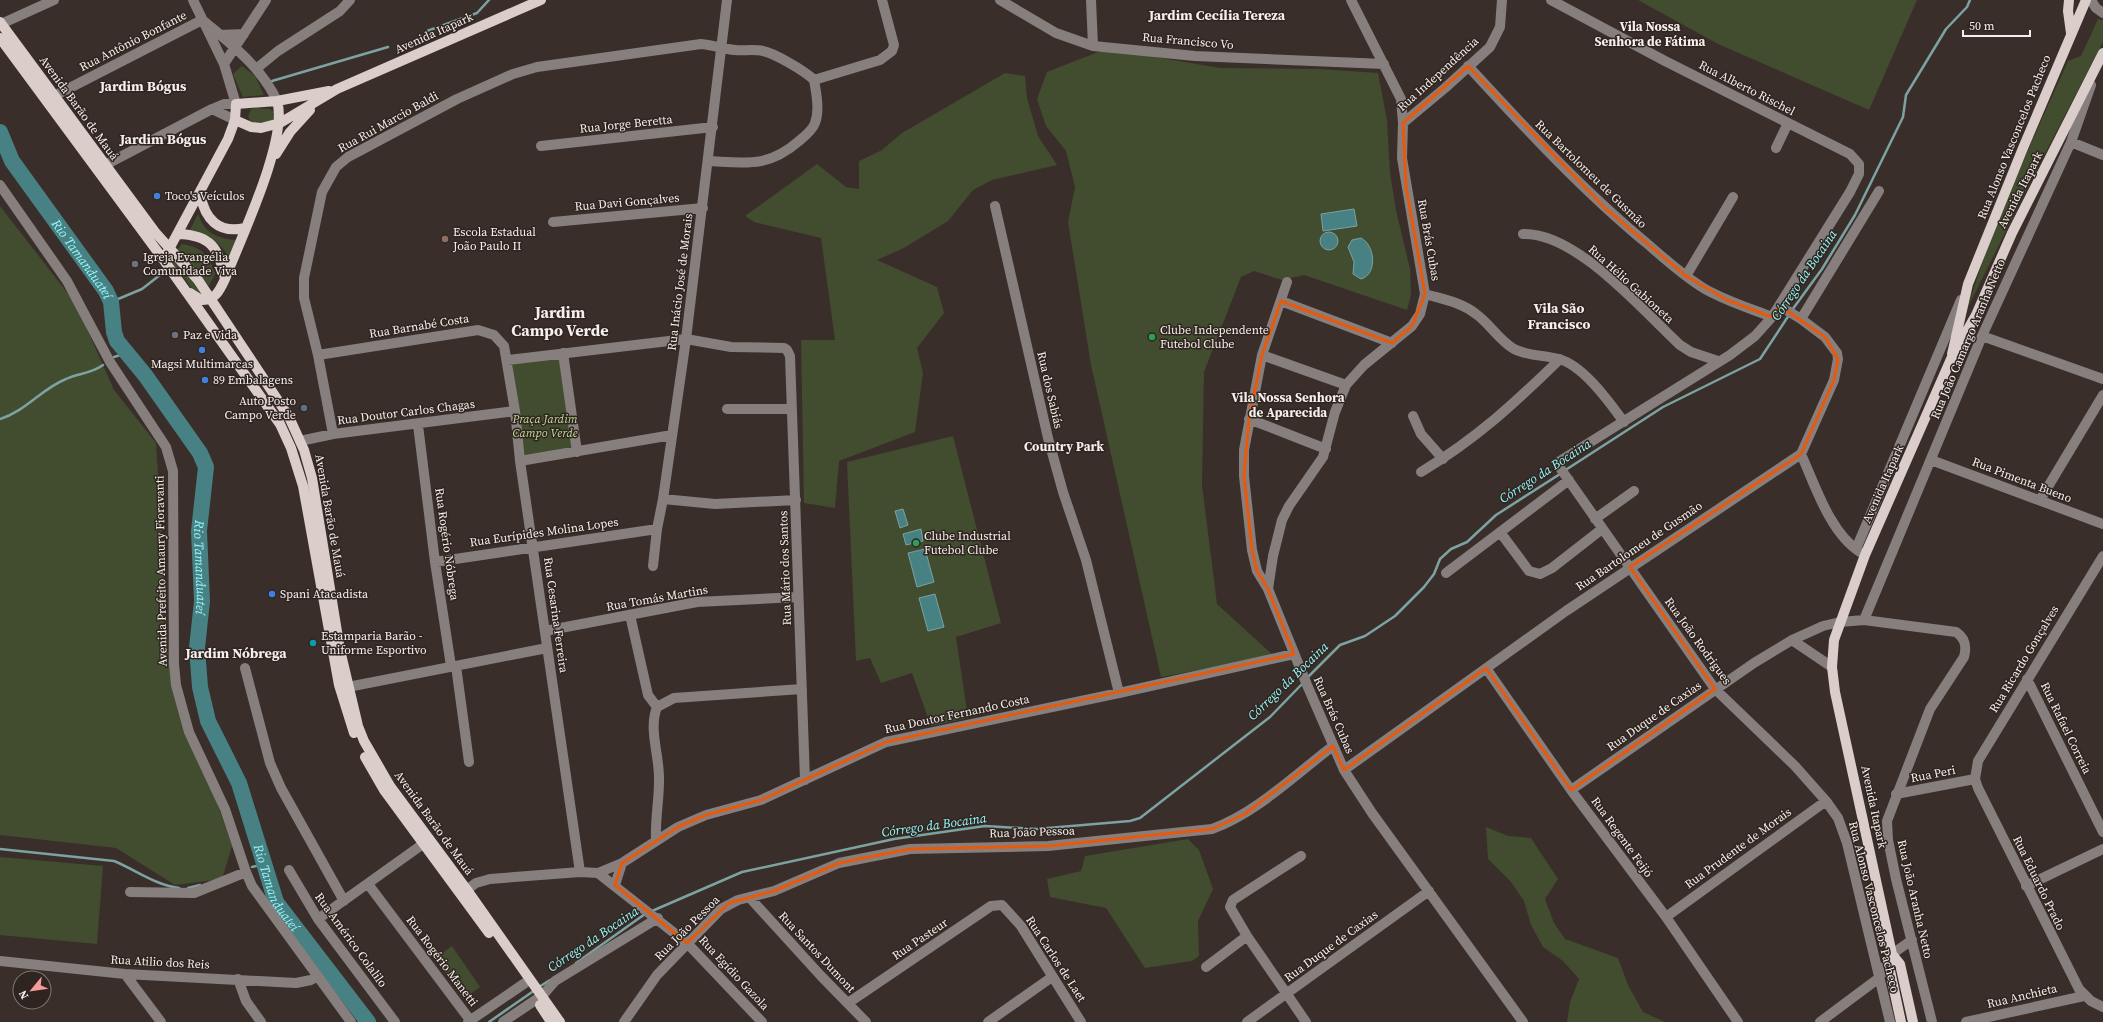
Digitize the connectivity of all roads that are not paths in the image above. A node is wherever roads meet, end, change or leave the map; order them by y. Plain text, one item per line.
1 (54, 0) edge
2 (193, 0) edge
3 (266, 0) edge
4 (350, 0) edge
5 (541, 0) edge
6 (728, 0) edge
7 (882, 0) edge
8 (1000, 0) edge
9 (1091, 0) edge
10 (1351, 0) edge
11 (1502, 0) edge
12 (1551, 0) edge
13 (2069, 0) edge
14 (2086, 0) edge
15 (2090, 0) edge
16 (2103, 13) edge
17 (202, 20) junction
18 (1, 23) edge
19 (2071, 33) junction
20 (244, 34) junction
21 (220, 35) junction
22 (0, 38) edge
23 (1093, 46) junction
24 (721, 47) junction
25 (234, 48) junction
26 (2103, 53) edge
27 (224, 64) junction
28 (1384, 64) junction
29 (1468, 66) junction
30 (2096, 68) junction
31 (256, 69) junction
32 (814, 80) junction
33 (337, 89) junction
34 (54, 96) junction
35 (321, 99) junction
36 (277, 101) junction
37 (236, 104) junction
38 (212, 109) junction
39 (235, 120) junction
40 (1403, 122) junction
41 (280, 123) junction
42 (1788, 124) junction
43 (713, 127) junction
44 (2071, 142) junction
45 (541, 146) dead end
46 (1776, 148) dead end
47 (2103, 155) edge
48 (709, 161) junction
49 (269, 164) junction
50 (105, 165) junction
51 (0, 185) edge
52 (1879, 191) dead end
53 (200, 194) junction
54 (1733, 197) dead end
55 (995, 206) dead end
56 (703, 208) junction
57 (553, 222) dead end
58 (245, 228) junction
59 (178, 234) junction
60 (1522, 234) dead end
61 (170, 249) junction
62 (163, 259) junction
63 (1686, 276) junction
64 (225, 279) junction
65 (178, 280) junction
66 (1287, 282) dead end
67 (1968, 284) junction
68 (1425, 294) junction
69 (211, 299) junction
70 (1281, 301) junction
71 (1792, 313) junction
72 (1772, 317) junction
73 (1982, 336) junction
74 (686, 339) junction
75 (1392, 344) junction
76 (563, 354) junction
77 (318, 355) junction
78 (1262, 355) junction
79 (1560, 359) junction
80 (1951, 359) junction
81 (508, 360) junction
82 (1718, 362) junction
83 (2103, 379) edge
84 (1346, 385) junction
85 (2103, 395) edge
86 (727, 409) dead end
87 (792, 409) junction
88 (515, 411) junction
89 (1413, 416) dead end
90 (1249, 419) junction
91 (1624, 422) junction
92 (418, 425) junction
93 (333, 434) junction
94 (672, 435) junction
95 (300, 441) junction
96 (1326, 449) junction
97 (577, 452) junction
98 (1801, 454) junction
99 (1443, 459) junction
100 (520, 460) junction
101 (1931, 460) junction
102 (1421, 472) dead end
103 (1567, 478) junction
104 (1634, 491) dead end
105 (663, 499) junction
106 (796, 500) junction
107 (2040, 500) junction
108 (1595, 519) junction
109 (2103, 524) edge
110 (657, 529) junction
111 (1602, 529) junction
112 (1500, 532) junction
113 (533, 546) junction
114 (1856, 550) junction
115 (1865, 555) junction
116 (2103, 556) edge
117 (435, 562) junction
118 (653, 566) dead end
119 (1630, 567) junction
120 (1446, 573) dead end
121 (1268, 589) junction
122 (798, 597) junction
123 (630, 615) junction
124 (1864, 620) junction
125 (1840, 622) junction
126 (545, 631) junction
127 (1792, 640) junction
128 (547, 648) junction
129 (1295, 657) junction
130 (454, 666) junction
131 (1832, 667) junction
132 (245, 668) dead end
133 (1486, 668) junction
134 (2027, 679) junction
135 (348, 687) junction
136 (802, 689) junction
137 (1715, 689) junction
138 (1119, 693) junction
139 (657, 707) junction
140 (1333, 746) junction
141 (469, 762) dead end
142 (1344, 770) junction
143 (1975, 779) junction
144 (805, 780) junction
145 (1571, 790) junction
146 (1896, 794) junction
147 (1826, 801) junction
148 (2103, 832) edge
149 (656, 840) junction
150 (423, 844) junction
151 (2103, 849) edge
152 (1301, 856) dead end
153 (622, 863) junction
154 (289, 870) dead end
155 (246, 872) junction
156 (580, 872) junction
157 (598, 873) junction
158 (368, 884) junction
159 (615, 885) junction
160 (2026, 886) junction
161 (1429, 891) junction
162 (130, 892) dead end
163 (464, 892) junction
164 (750, 898) junction
165 (344, 901) junction
166 (1008, 910) joint
167 (656, 917) junction
168 (1666, 917) junction
169 (318, 918) junction
170 (1247, 936) junction
171 (1912, 940) junction
172 (687, 943) junction
173 (1892, 954) junction
174 (0, 961) edge
175 (1206, 967) dead end
176 (125, 974) junction
177 (318, 976) junction
178 (1052, 977) junction
179 (1879, 978) junction
180 (238, 979) junction
181 (527, 983) junction
182 (1287, 995) junction
183 (538, 996) junction
184 (2084, 996) junction
185 (848, 1003) junction
186 (2103, 1007) edge
187 (2009, 1018) edge
188 (469, 1021) edge
189 (161, 1022) edge
190 (261, 1022) edge
191 (351, 1022) edge
192 (395, 1022) edge
193 (503, 1022) edge
194 (551, 1022) edge
195 (560, 1022) edge
196 (624, 1022) edge
197 (762, 1022) edge
198 (866, 1022) edge
199 (988, 1022) edge
200 (1081, 1022) edge
201 (1247, 1022) edge
202 (1306, 1022) edge
203 (1522, 1022) edge
204 (1738, 1022) edge
205 (1820, 1022) edge
206 (1890, 1022) edge
207 (1901, 1022) edge
208 (1914, 1022) edge
209 (1932, 1022) edge
210 (1966, 1022) edge

1 - 18 street
2 - 17 street
3 - 20 street
4 - 31 street
5 - 33 main road, Avenida Itapark
6 - 24 street, Rua Inácio José de Morais
7 - 32 street
8 - 23 street, Rua Francisco Vo
9 - 23 street
10 - 28 street, Rua Brás Cubas
11 - 29 street, Rua Independência
12 - 42 street, Rua Alberto Rischel
13 - 19 main road
14 - 19 main road, Rua Alonso Vasconcelos Pacheco
15 - 16 street
17 - 21 street
17 - 27 street
17 - 34 street, Rua Antônio Bonfante
18 - 34 main road, Avenida Barão de Mauá
19 - 67 main road, Rua Alonso Vasconcelos Pacheco
20 - 21 street
20 - 25 street
21 - 25 street
22 - 62 main road, Avenida Barão de Mauá
23 - 28 street, Rua Francisco Vo
24 - 32 street, Rua Rui Marcio Baldi
24 - 43 street, Rua Inácio José de Morais
24 - 77 street, Rua Rui Marcio Baldi
25 - 27 street
25 - 31 street
26 - 30 main road, Avenida Itapark
27 - 37 street
28 - 40 street, Rua Brás Cubas
29 - 40 street, Rua Independência
29 - 63 street, Rua Bartolomeu de Gusmão
30 - 44 street, Rua João Camargo Aranha Netto
30 - 80 main road, Avenida Itapark
31 - 36 street
32 - 48 street
33 - 35 main road, Avenida Itapark
33 - 36 main road, Avenida Itapark
34 - 50 main road, Avenida Barão de Mauá
35 - 41 main road, Avenida Itapark
35 - 49 main road
36 - 37 main road, Avenida Itapark
36 - 41 main road
37 - 38 street
37 - 39 main road
38 - 39 street
38 - 50 street
39 - 41 main road, Avenida Itapark
39 - 53 main road
40 - 68 street, Rua Brás Cubas
41 - 49 main road
42 - 46 street
42 - 71 street, Rua Alberto Rischel
43 - 45 street, Rua Jorge Beretta
43 - 48 street, Rua Inácio José de Morais
44 - 47 street
44 - 73 street, Rua João Camargo Aranha Netto
48 - 56 street, Rua Inácio José de Morais
49 - 58 main road
50 - 61 main road, Avenida Barão de Mauá
51 - 155 street, Avenida Prefeito Amaury Fioravanti
52 - 71 street
53 - 58 main road
53 - 59 main road
54 - 63 street
55 - 138 street, Rua dos Sabiás
56 - 57 street, Rua Davi Gonçalves
56 - 74 street, Rua Inácio José de Morais
58 - 64 main road
59 - 61 main road
59 - 64 main road
60 - 82 street, Rua Hélio Gabioneta
61 - 62 main road
61 - 69 main road, Avenida Barão de Mauá
62 - 65 main road, Avenida Barão de Mauá
63 - 72 street, Rua Bartolomeu de Gusmão
64 - 69 main road
65 - 69 main road
65 - 150 main road, Avenida Barão de Mauá
66 - 70 street
67 - 80 main road, Rua Alonso Vasconcelos Pacheco
67 - 114 street, Rua Alonso Vasconcelos Pacheco
68 - 75 street, Rua Brás Cubas
68 - 79 street
69 - 95 main road, Avenida Barão de Mauá
70 - 75 street
70 - 78 street
71 - 72 street
71 - 98 street
72 - 82 street
73 - 83 street
73 - 101 street, Rua João Camargo Aranha Netto
74 - 76 street
74 - 87 street, Rua Mário dos Santos
74 - 94 street, Rua Inácio José de Morais
75 - 84 street, Rua Brás Cubas
76 - 81 street
76 - 97 street
77 - 81 street, Rua Barnabé Costa
77 - 93 street, Rua Rui Marcio Baldi
78 - 84 street
78 - 90 street
79 - 91 street
79 - 99 street
80 - 115 main road, Avenida Itapark
81 - 88 street, Rua Cesarina Ferreira
82 - 91 street
84 - 96 street, Rua Brás Cubas
85 - 107 street
86 - 87 street
87 - 106 street, Rua Mário dos Santos
88 - 92 street, Rua Doutor Carlos Chagas
88 - 100 street, Rua Cesarina Ferreira
89 - 99 street
90 - 96 street
90 - 121 street
91 - 103 street, Rua João Rodrigues
92 - 93 street, Rua Doutor Carlos Chagas
92 - 117 street, Rua Rogério Nóbrega
93 - 95 street, Rua Doutor Carlos Chagas
94 - 97 street
94 - 105 street, Rua Inácio José de Morais
95 - 135 main road, Avenida Barão de Mauá
96 - 121 street, Rua Brás Cubas
97 - 100 street
98 - 114 street
98 - 119 street, Rua Bartolomeu de Gusmão
99 - 102 street
100 - 113 street, Rua Cesarina Ferreira
101 - 107 street, Rua Pimenta Bueno
101 - 124 street, Rua João Camargo Aranha Netto
103 - 108 street, Rua João Rodrigues
103 - 112 street
104 - 108 street
105 - 106 street
105 - 110 street, Rua Inácio José de Morais
106 - 122 street, Rua Mário dos Santos
107 - 109 street, Rua Pimenta Bueno
108 - 111 street, Rua João Rodrigues
110 - 113 street, Rua Eurípides Molina Lopes
110 - 118 street, Rua Inácio José de Morais
111 - 112 street
111 - 119 street, Rua João Rodrigues
112 - 120 street
113 - 117 street, Rua Eurípides Molina Lopes
113 - 126 street, Rua Cesarina Ferreira
114 - 115 street
115 - 125 main road, Avenida Itapark
116 - 134 street, Rua Ricardo Gonçalves
117 - 130 street, Rua Rogério Nóbrega
119 - 133 street, Rua Bartolomeu de Gusmão
119 - 137 street, Rua João Rodrigues
121 - 129 street, Rua Brás Cubas
122 - 123 street, Rua Tomás Martins
122 - 136 street, Rua Mário dos Santos
123 - 126 street, Rua Tomás Martins
123 - 139 street
124 - 125 street, Rua João Aranha Netto
124 - 146 street, Rua João Aranha Netto
125 - 127 street, Rua Duque de Caxias
125 - 131 main road, Avenida Itapark
126 - 128 street, Rua Cesarina Ferreira
127 - 131 street
127 - 137 street, Rua Duque de Caxias
128 - 130 street
128 - 156 street, Rua Cesarina Ferreira
129 - 138 street, Rua Doutor Fernando Costa
129 - 140 street, Rua Brás Cubas
130 - 135 street
130 - 141 street, Rua Rogério Nóbrega
131 - 173 main road, Avenida Itapark
132 - 165 street
133 - 142 street, Rua Bartolomeu de Gusmão
133 - 145 street, Rua Regente Feijó
134 - 143 street, Rua Ricardo Gonçalves
134 - 148 street, Rua Rafael Correia
135 - 163 main road, Avenida Barão de Mauá
136 - 139 street
136 - 144 street, Rua Mário dos Santos
137 - 145 street, Rua Duque de Caxias
137 - 147 street, Rua João Rodrigues
138 - 144 street, Rua Doutor Fernando Costa
139 - 149 street
140 - 142 street, Rua Brás Cubas
140 - 164 street, Rua João Pessoa
142 - 161 street, Rua Brás Cubas
143 - 146 street, Rua Peri
143 - 160 street, Rua Eduardo Prado
144 - 149 street, Rua Doutor Fernando Costa
145 - 168 street, Rua Regente Feijó
146 - 171 street, Rua João Aranha Netto
147 - 168 street, Rua Prudente de Morais
147 - 179 street, Rua Alonso Vasconcelos Pacheco
149 - 153 street, Rua Doutor Fernando Costa
150 - 158 street
150 - 163 main road, Avenida Barão de Mauá
151 - 160 street
152 - 170 street
153 - 157 street, Rua Doutor Fernando Costa
153 - 159 street
154 - 169 street, Rua Américo Colalilo
155 - 162 street
155 - 177 street, Avenida Prefeito Amaury Fioravanti
156 - 157 street, Rua Doutor Fernando Costa
156 - 163 street, Rua Doutor Fernando Costa
157 - 159 street
158 - 165 street
158 - 188 street, Rua Rogério Manetti
159 - 167 street, Rua Egídio Gazola
160 - 184 street, Rua Eduardo Prado
161 - 182 street, Rua Duque de Caxias
161 - 203 street, Rua Brás Cubas
163 - 181 main road, Avenida Barão de Mauá
164 - 172 street, Rua João Pessoa
164 - 185 street, Rua Santos Dumont
165 - 169 street
166 - 178 street, Rua Carlos de Laet
166 - 185 street, Rua Pasteur
167 - 172 street, Rua Egídio Gazola
167 - 183 street
168 - 204 street, Rua Regente Feijó
169 - 192 street, Rua Américo Colalilo
170 - 175 street
170 - 182 street
171 - 173 street
171 - 209 street, Rua João Aranha Netto
172 - 196 street, Rua João Pessoa
172 - 197 street, Rua Egídio Gazola
173 - 179 street
173 - 207 main road, Avenida Itapark
173 - 208 main road, Avenida Itapark
174 - 176 street, Rua Atilio dos Reis
176 - 180 street, Rua Atilio dos Reis
176 - 189 street
177 - 180 street, Rua Atilio dos Reis
177 - 191 street, Avenida Prefeito Amaury Fioravanti
178 - 199 street
178 - 200 street, Rua Carlos de Laet
179 - 205 street
179 - 206 street, Rua Alonso Vasconcelos Pacheco
180 - 190 street
181 - 183 main road, Avenida Barão de Mauá
181 - 188 street, Rua Rogério Manetti
182 - 201 street, Rua Duque de Caxias
182 - 202 street
183 - 193 street
183 - 194 main road, Avenida Barão de Mauá
183 - 195 main road, Avenida Barão de Mauá
184 - 186 street
184 - 187 street, Rua Anchieta
185 - 198 street, Rua Santos Dumont
187 - 210 street, Rua Anchieta

